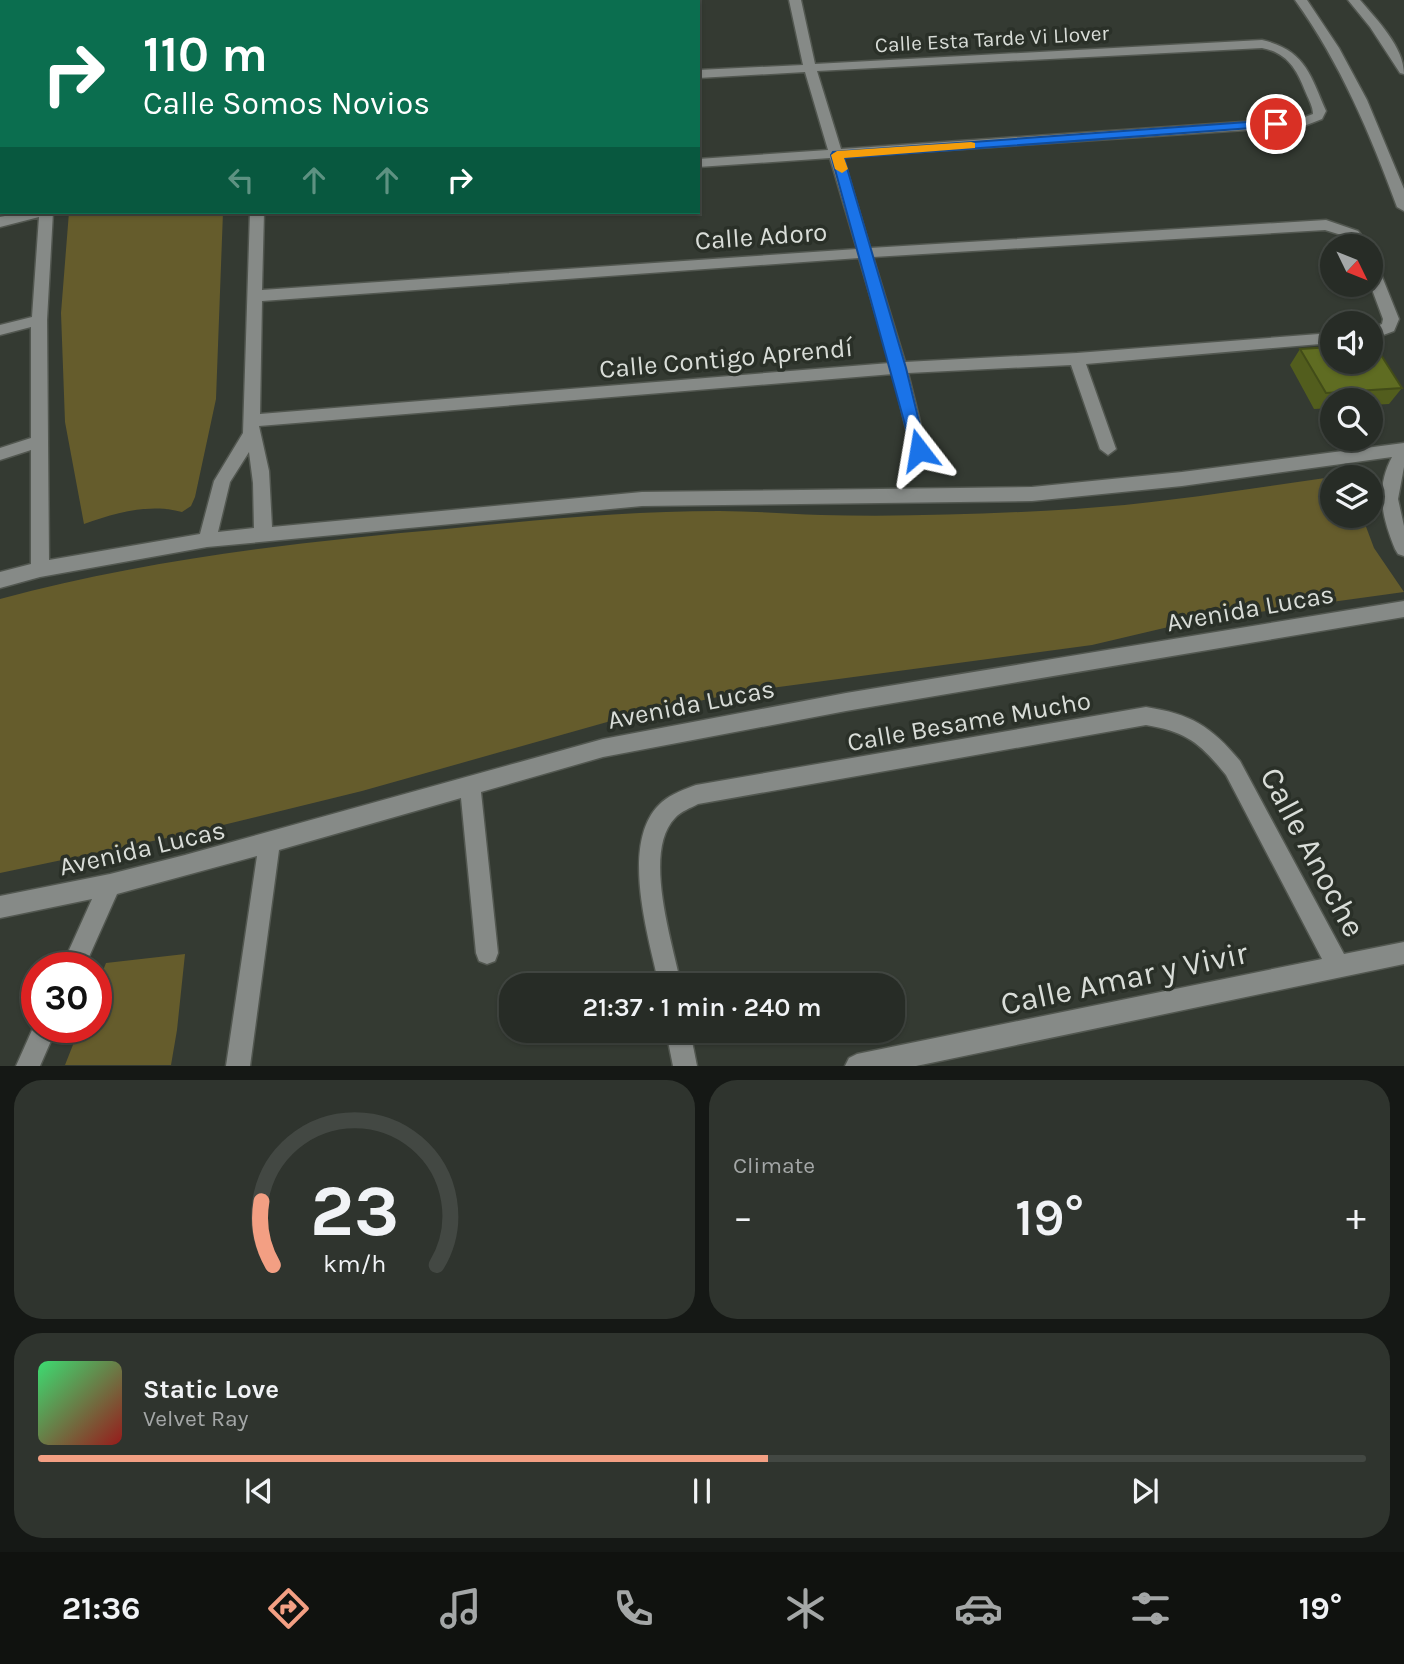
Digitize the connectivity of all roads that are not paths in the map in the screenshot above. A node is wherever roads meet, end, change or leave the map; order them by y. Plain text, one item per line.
1 (795, 0) edge
2 (1301, 0) edge
3 (1354, 0) edge
4 (810, 68) junction
5 (1404, 70) edge
6 (700, 74) edge
7 (837, 155) junction
8 (700, 163) edge
9 (1404, 207) edge
10 (35, 214) edge
11 (44, 214) edge
12 (257, 214) edge
13 (0, 222) edge
14 (1353, 234) edge
15 (865, 253) junction
16 (255, 296) junction
17 (1383, 297) edge
18 (38, 320) junction
19 (0, 330) edge
20 (1383, 330) edge
21 (1320, 339) edge
22 (1077, 359) junction
23 (899, 368) junction
24 (251, 427) junction
25 (38, 442) junction
26 (1108, 449) dead end
27 (1404, 449) edge
28 (919, 450) dead end
29 (0, 454) edge
30 (263, 534) junction
31 (207, 540) junction
32 (1404, 549) edge
33 (40, 569) junction
34 (0, 580) edge
35 (1404, 609) edge
36 (1233, 768) joint
37 (470, 785) junction
38 (269, 844) junction
39 (110, 885) junction
40 (0, 907) edge
41 (79, 952) edge
42 (487, 953) dead end
43 (1404, 953) edge
44 (1338, 965) junction
45 (668, 973) edge
46 (38, 1043) edge
47 (680, 1043) edge
48 (28, 1066) edge
49 (238, 1066) edge
50 (684, 1066) edge
51 (856, 1066) edge

1 - 4 street
2 - 9 street
3 - 5 street
4 - 6 street, Calle Esta Tarde Vi Llover
4 - 7 street
4 - 7 street, Calle Esta Tarde Vi Llover
7 - 8 street
7 - 15 street
10 - 13 street
11 - 18 street
12 - 16 street
14 - 15 street, Calle Adoro
15 - 16 street, Calle Adoro
15 - 23 street
16 - 24 street
17 - 20 street
18 - 19 street
18 - 25 street
21 - 22 street, Calle Contigo Aprendí
22 - 23 street, Calle Contigo Aprendí
22 - 26 street
23 - 24 street, Calle Contigo Aprendí
23 - 28 street
24 - 30 street
24 - 31 street
25 - 29 street
25 - 33 street
27 - 30 street
27 - 32 street
30 - 31 street
31 - 33 street
33 - 34 street
35 - 37 street, Avenida Lucas
36 - 44 street, Calle Anoche
36 - 45 street, Calle Besame Mucho
37 - 38 street, Avenida Lucas
37 - 42 street
38 - 39 street, Avenida Lucas
38 - 49 street
39 - 40 street, Avenida Lucas
39 - 41 street
43 - 44 street, Calle Amar y Vivir
44 - 51 street, Calle Amar y Vivir
46 - 48 street
47 - 50 street

